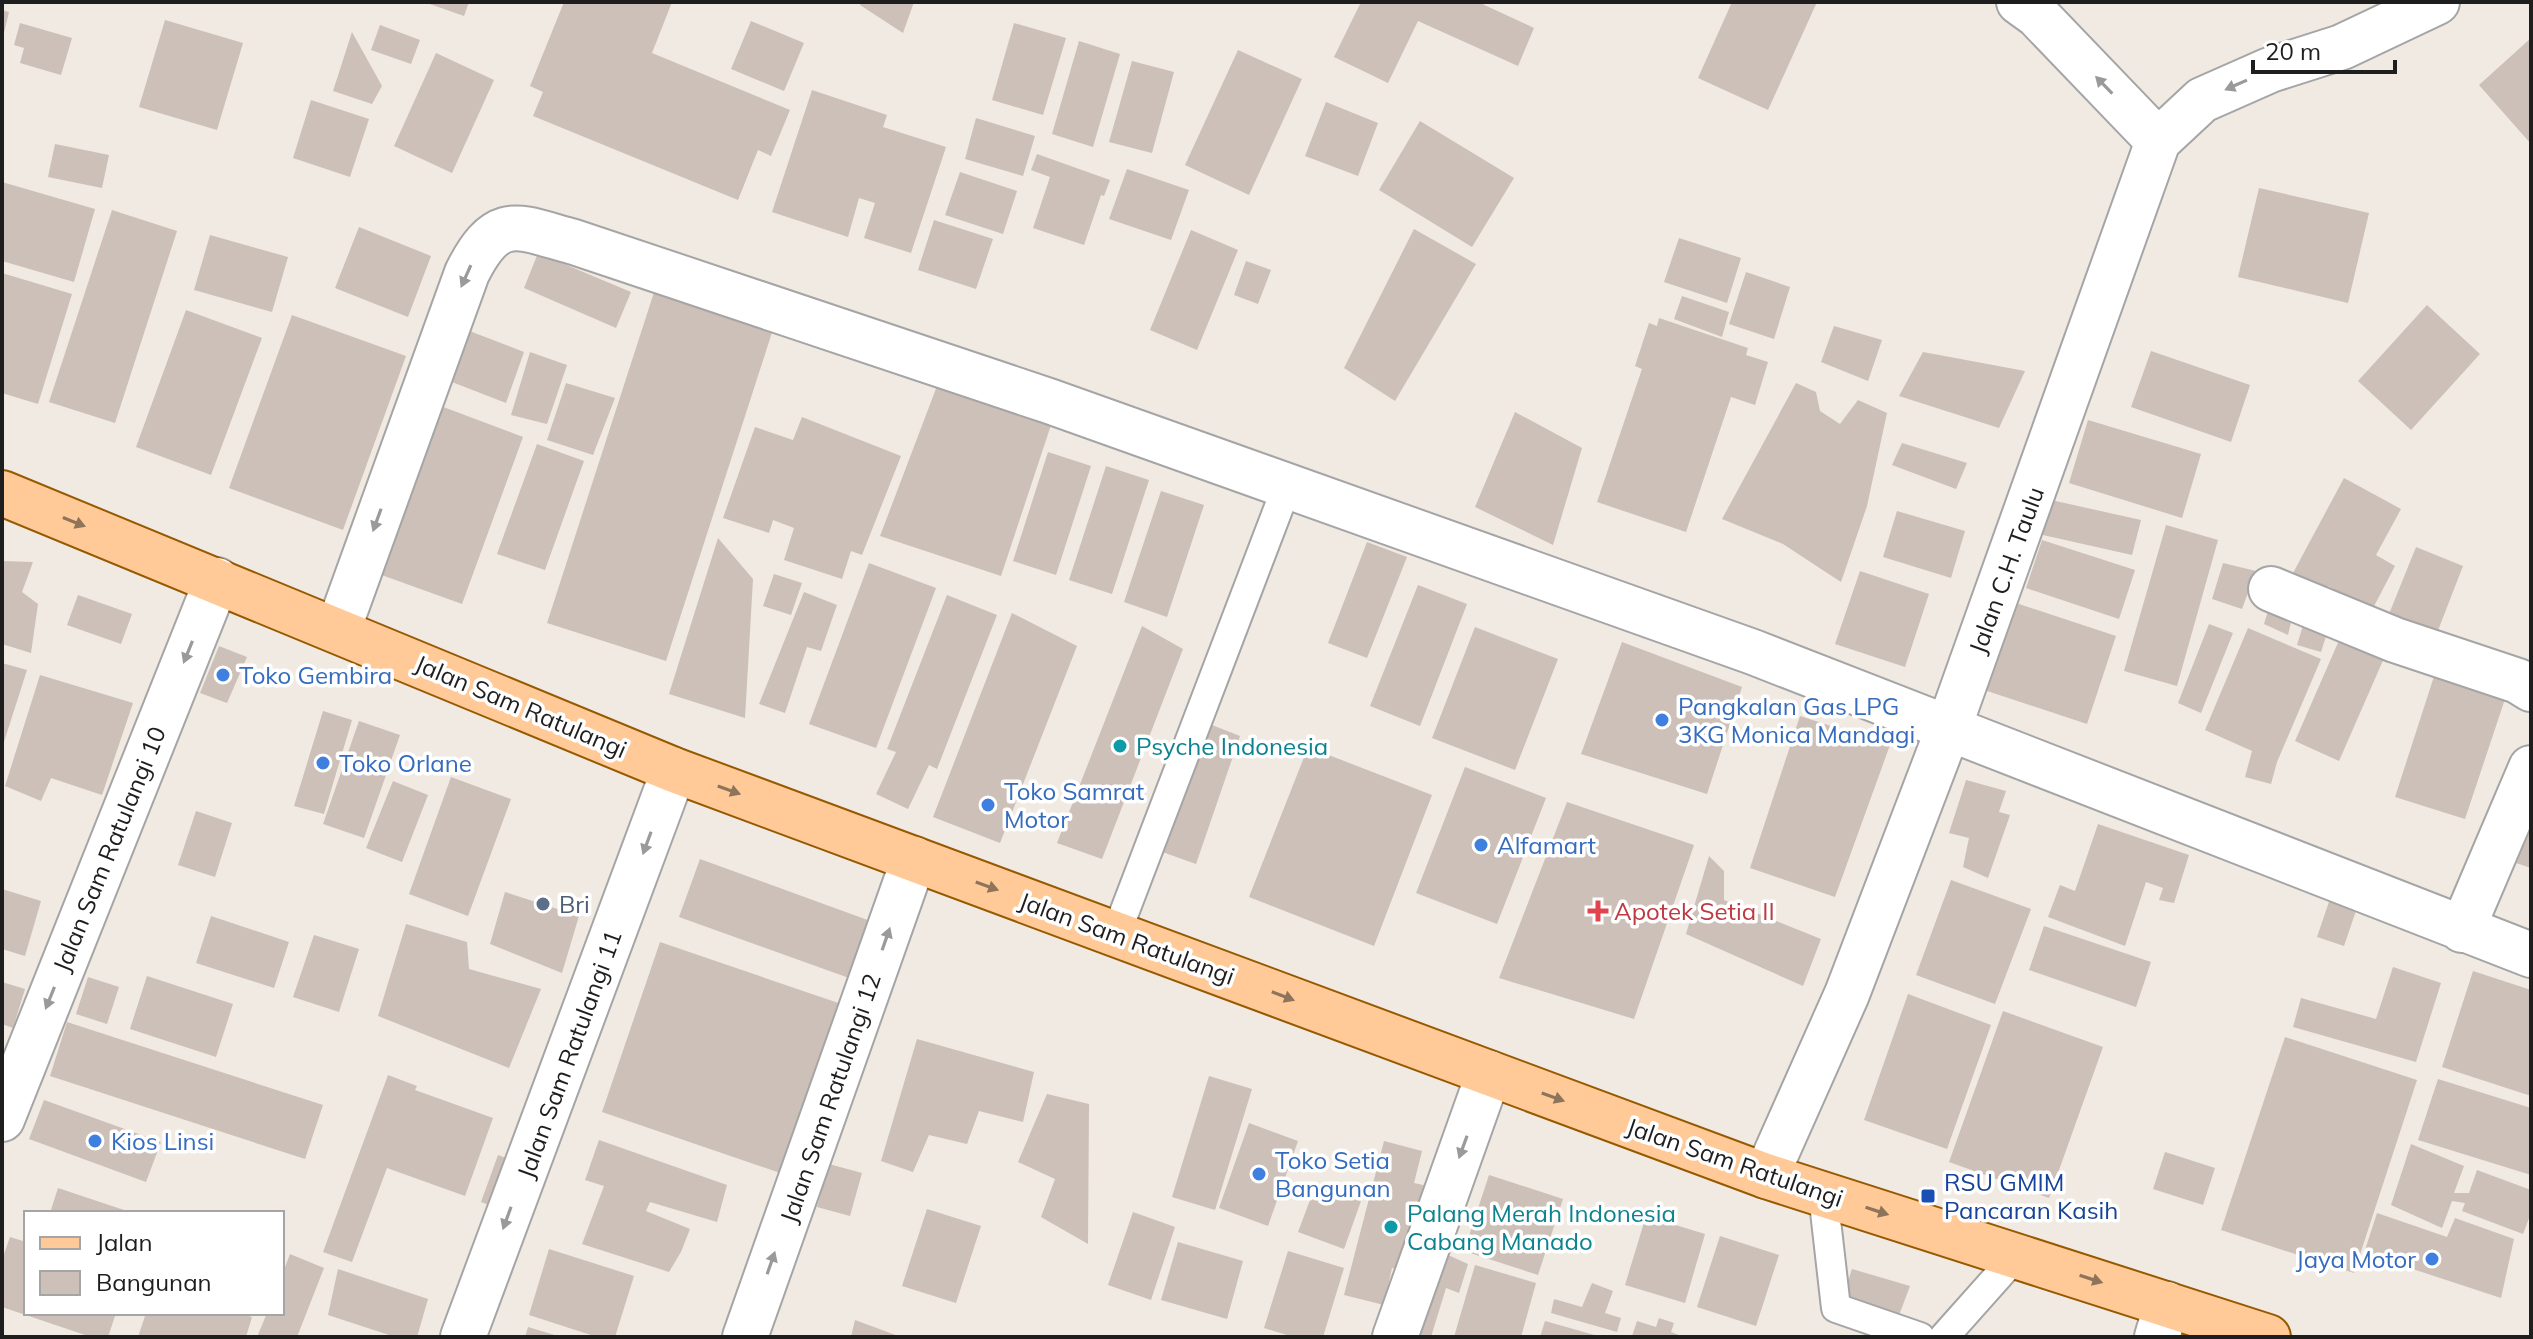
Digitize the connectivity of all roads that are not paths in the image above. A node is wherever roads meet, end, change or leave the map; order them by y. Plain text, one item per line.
1 (2019, 2) edge
2 (2437, 2) edge
3 (2158, 141) junction
4 (1287, 486) junction
5 (2, 493) edge
6 (217, 580) junction
7 (2271, 589) dead end
8 (338, 630) junction
9 (2531, 689) edge
10 (1949, 727) junction
11 (2531, 768) edge
12 (674, 770) junction
13 (914, 859) junction
14 (2462, 930) junction
15 (1116, 934) junction
16 (2531, 955) edge
17 (1489, 1073) junction
18 (2, 1119) edge
19 (1766, 1176) junction
20 (1823, 1194) junction
21 (2017, 1255) junction
22 (2162, 1320) edge
23 (463, 1337) edge
24 (745, 1337) edge
25 (1395, 1337) edge
26 (1920, 1337) edge
27 (1944, 1337) edge
28 (2268, 1337) edge

3 -> 1 street
2 -> 3 street
3 - 10 street, Jalan C.H. Taulu
4 -> 8 street
4 - 10 street
4 - 15 lane
5 -> 6 main road, Jalan Sam Ratulangi
6 - 8 main road, Jalan Sam Ratulangi
6 -> 18 street, Jalan Sam Ratulangi 10
7 - 9 street
8 - 12 main road, Jalan Sam Ratulangi
10 - 14 street
10 - 19 street, Jalan C.H. Taulu
11 - 14 street
12 -> 13 main road, Jalan Sam Ratulangi
12 -> 23 street, Jalan Sam Ratulangi 11
13 -> 15 main road, Jalan Sam Ratulangi
24 -> 13 street, Jalan Sam Ratulangi 12
14 - 16 street
15 -> 17 main road, Jalan Sam Ratulangi
17 -> 19 main road, Jalan Sam Ratulangi
17 -> 25 street
19 - 20 main road, Jalan Sam Ratulangi
20 -> 21 main road, Jalan Sam Ratulangi
20 - 26 lane
21 -> 22 main road, Jalan Sam Ratulangi
21 - 27 lane
22 - 28 main road, Jalan Sam Ratulangi

